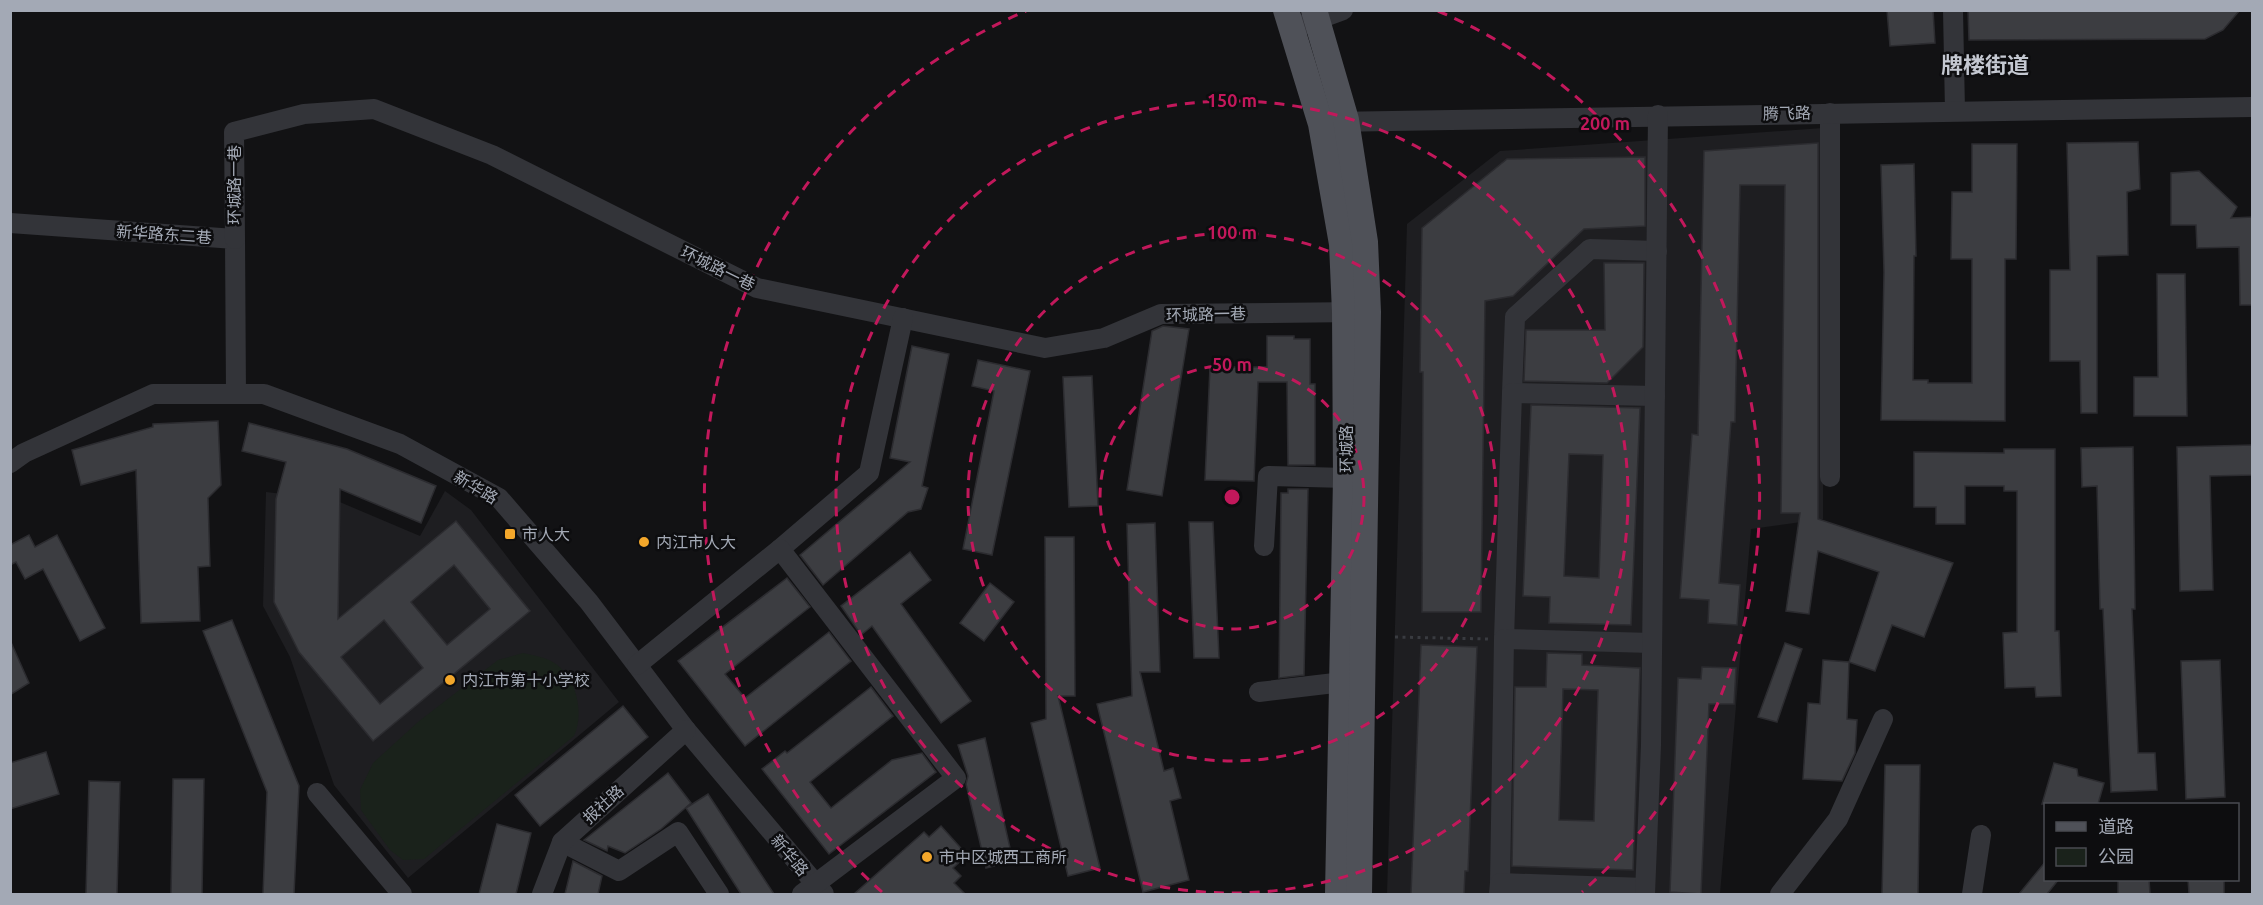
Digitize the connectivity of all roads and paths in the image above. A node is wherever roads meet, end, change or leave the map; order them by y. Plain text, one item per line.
1 (1343, 10) edge
2 (1953, 10) edge
3 (1315, 15) edge
4 (1288, 19) edge
5 (2253, 106) edge
6 (1955, 111) junction
7 (1830, 113) junction
8 (1658, 115) junction
9 (1333, 122) junction
10 (10, 222) edge
11 (235, 239) junction
12 (1657, 250) junction
13 (1357, 312) junction
14 (903, 318) junction
15 (1512, 393) junction
16 (236, 394) junction
17 (1655, 396) junction
18 (10, 463) edge
19 (1346, 477) junction
20 (1830, 477) dead end
21 (1264, 546) dead end
22 (780, 549) junction
23 (1395, 637) dead end
24 (1504, 639) junction
25 (1652, 643) junction
26 (637, 665) junction
27 (1343, 682) junction
28 (1259, 692) dead end
29 (1883, 719) dead end
30 (686, 730) junction
31 (317, 792) dead end
32 (1981, 835) dead end
33 (562, 842) junction
34 (1500, 889) edge
35 (814, 891) edge
36 (1645, 891) edge
37 (402, 894) edge
38 (542, 894) edge
39 (719, 894) edge
40 (1338, 894) edge
41 (1359, 894) edge
42 (1780, 894) edge
43 (1972, 894) edge

1 - 3 street
2 - 6 street
3 - 4 street
3 - 9 main road, 环城路
4 - 9 main road, 环城路
5 - 6 street, 腾飞路
6 - 7 street, 腾飞路
7 - 8 street, 腾飞路
7 - 20 street
8 - 9 street, 腾飞路
8 - 12 street
9 - 13 main road, 环城路
10 - 11 street, 新华路东二巷
11 - 14 street, 环城路一巷
11 - 16 street, 新华路东二巷
12 - 15 street
12 - 17 street
13 - 14 street, 环城路一巷
13 - 19 main road, 环城路
13 - 41 main road, 环城路
14 - 22 street
15 - 17 street
15 - 24 street
16 - 18 street, 新华路
16 - 26 street, 新华路
17 - 25 street
19 - 21 street
19 - 27 main road, 环城路
22 - 26 street
22 - 35 street
23 - 24 path
24 - 25 street
24 - 34 street
25 - 36 street
26 - 30 street, 新华路
27 - 28 street
27 - 40 main road, 环城路
29 - 42 street
30 - 33 street, 报社路
30 - 35 street, 新华路
31 - 37 street
32 - 43 street
33 - 38 street, 报社路
33 - 39 street
34 - 36 street

